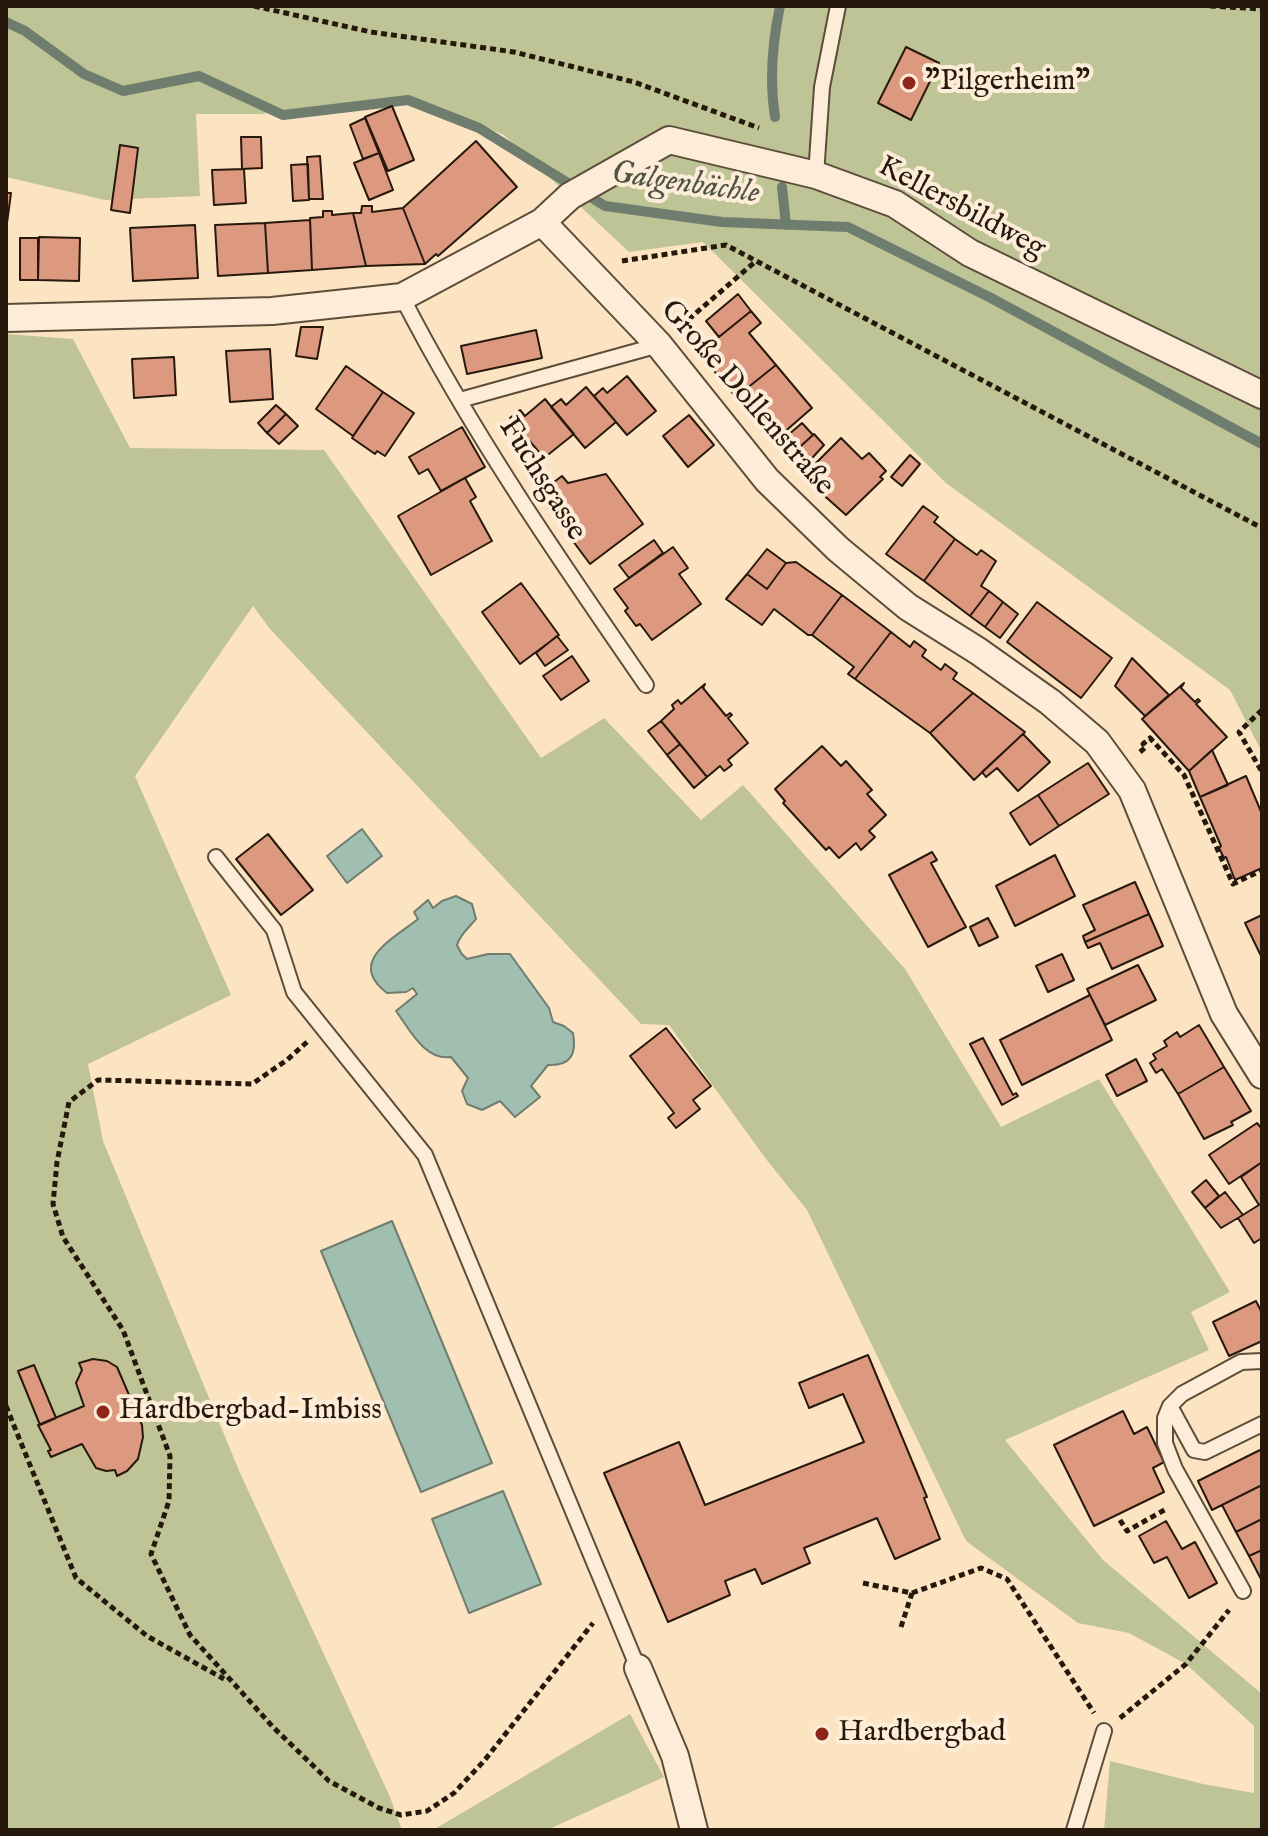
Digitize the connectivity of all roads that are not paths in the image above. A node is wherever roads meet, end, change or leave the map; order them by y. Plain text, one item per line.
1 (838, 6) edge
2 (807, 173) junction
3 (542, 222) junction
4 (402, 297) junction
5 (6, 318) edge
6 (659, 345) junction
7 (1262, 395) edge
8 (460, 400) junction
9 (646, 685) dead end
10 (216, 857) dead end
11 (1262, 1075) edge
12 (1262, 1361) edge
13 (1170, 1406) junction
14 (1262, 1424) edge
15 (1243, 1591) road end
16 (638, 1668) joint
17 (1104, 1731) road end
18 (694, 1830) edge
19 (1074, 1830) edge

1 - 2 lane
2 - 3 street, Kellersbildweg
2 - 7 street, Kellersbildweg
3 - 4 street
3 - 6 street, Große Dollenstraße
4 - 5 street
4 - 8 lane, Fuchsgasse
6 - 8 lane
6 - 11 street, Große Dollenstraße
8 - 9 lane, Fuchsgasse
10 - 16 lane
12 - 13 lane
13 - 14 lane
13 - 15 lane
16 - 18 street
17 - 19 lane

